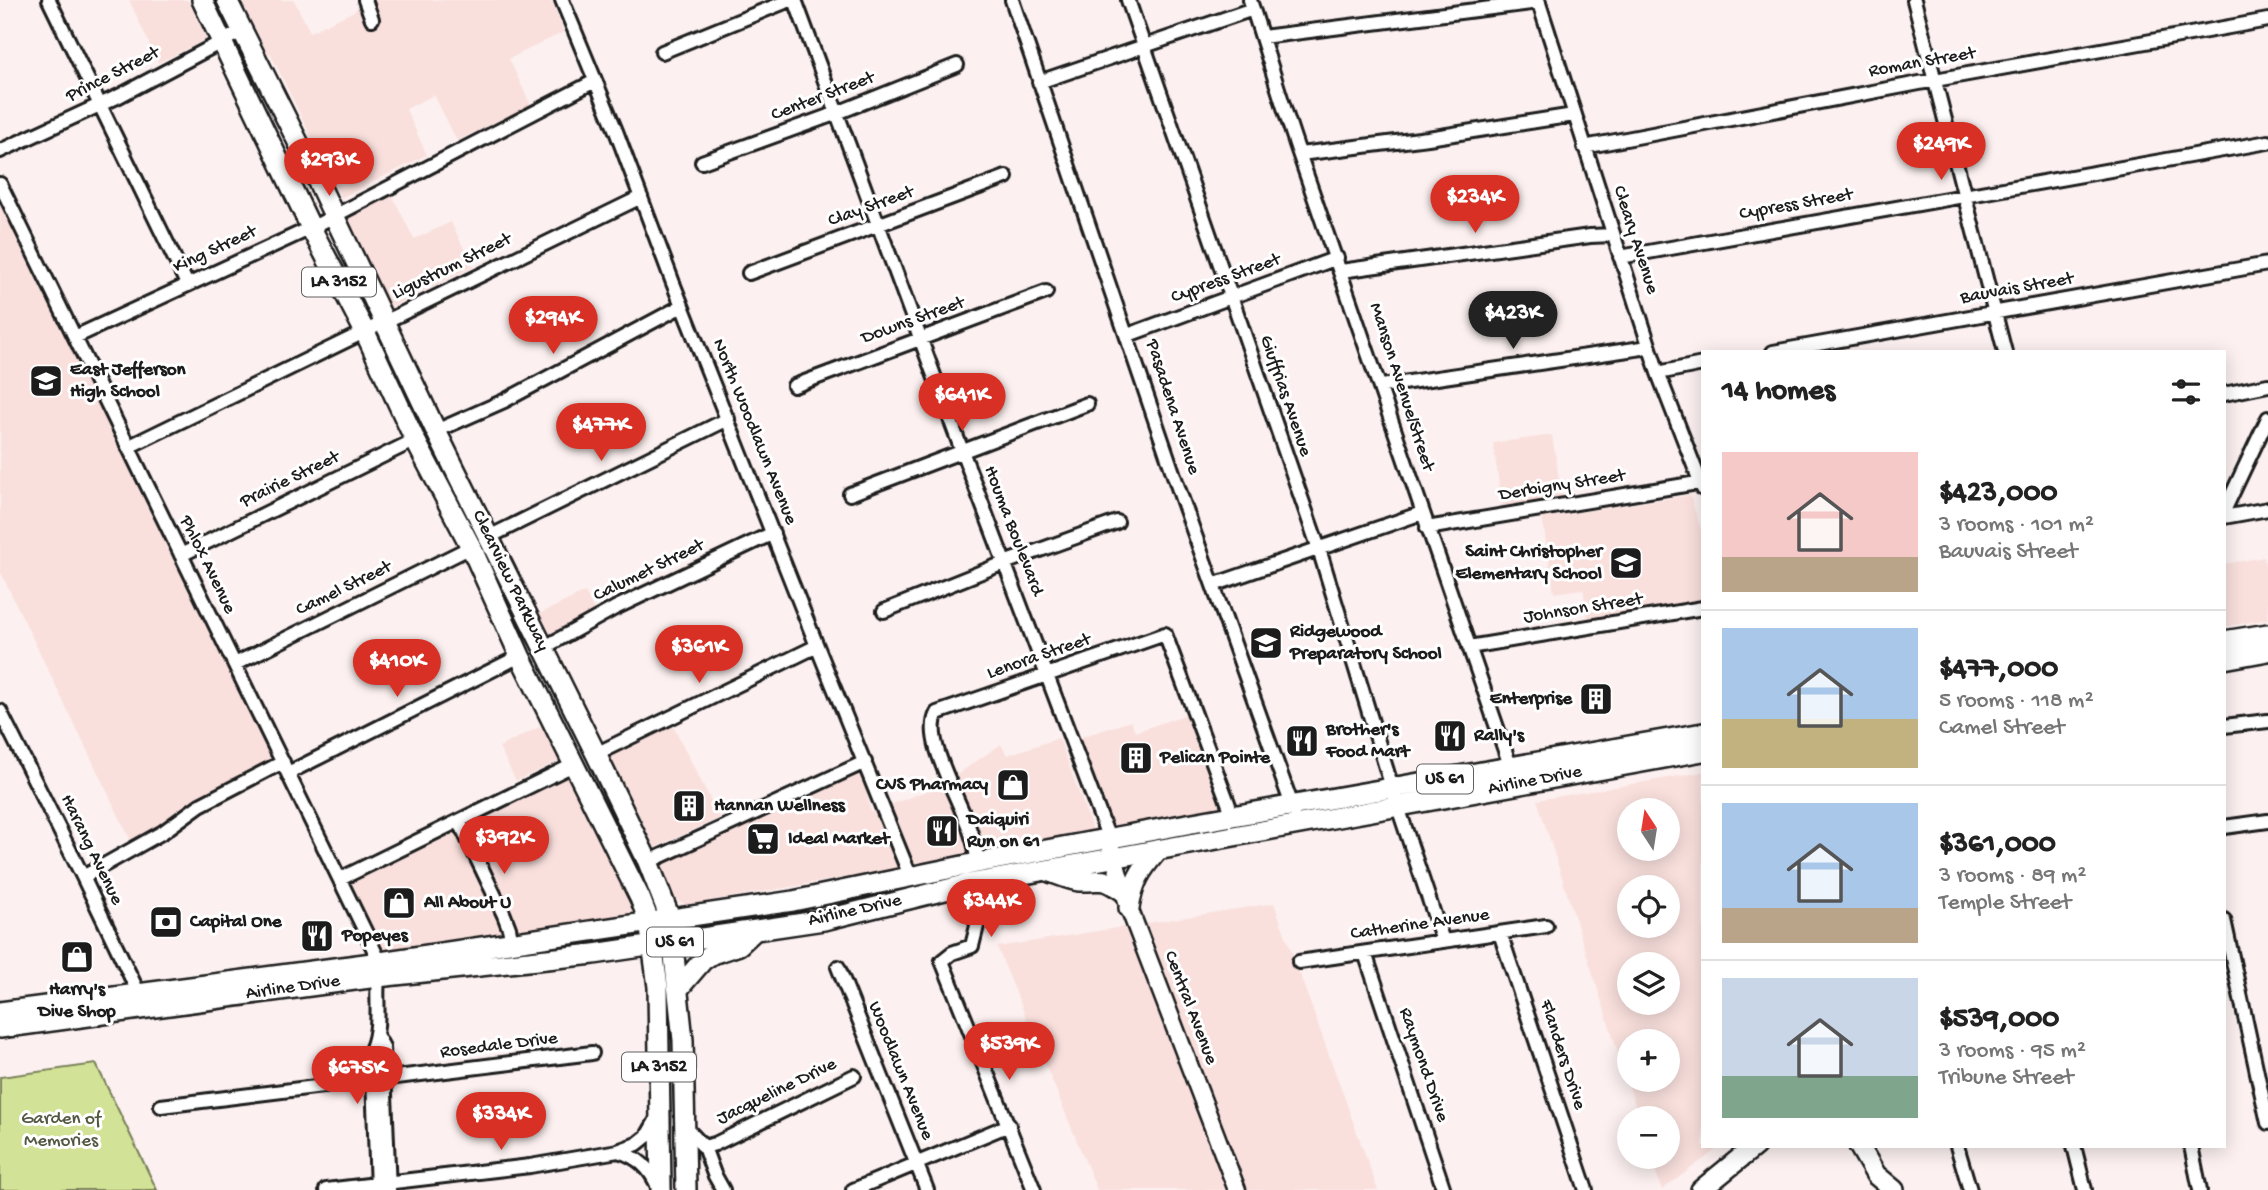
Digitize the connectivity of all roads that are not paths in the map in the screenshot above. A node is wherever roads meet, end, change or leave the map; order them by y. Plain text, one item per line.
1 (49, 0) edge
2 (202, 0) edge
3 (227, 0) edge
4 (365, 0) edge
5 (562, 0) edge
6 (793, 0) edge
7 (1012, 0) edge
8 (1128, 0) edge
9 (1914, 0) edge
10 (1539, 1) edge
11 (1251, 4) edge
12 (372, 19) dead end
13 (2268, 20) edge
14 (242, 31) junction
15 (1262, 37) junction
16 (221, 40) junction
17 (1144, 47) junction
18 (662, 52) dead end
19 (957, 65) dead end
20 (1935, 80) junction
21 (595, 81) junction
22 (1039, 82) junction
23 (99, 104) junction
24 (838, 113) junction
25 (284, 115) junction
26 (1574, 115) junction
27 (262, 126) junction
28 (2268, 142) edge
29 (1584, 147) junction
30 (0, 151) edge
31 (1300, 154) junction
32 (702, 162) dead end
33 (1006, 177) dead end
34 (0, 184) edge
35 (1964, 195) junction
36 (641, 197) junction
37 (333, 214) junction
38 (878, 225) junction
39 (310, 228) junction
40 (1613, 235) junction
41 (1620, 257) junction
42 (2268, 264) edge
43 (1339, 265) junction
44 (749, 272) dead end
45 (187, 284) junction
46 (1046, 292) dead end
47 (1231, 298) junction
48 (682, 306) junction
49 (1994, 312) junction
50 (383, 322) junction
51 (365, 332) junction
52 (1128, 335) junction
53 (75, 337) junction
54 (921, 340) junction
55 (1649, 347) junction
56 (1784, 350) edge
57 (2004, 350) edge
58 (1701, 364) edge
59 (1658, 373) junction
60 (2268, 385) edge
61 (794, 386) dead end
62 (1382, 386) junction
63 (2226, 394) edge
64 (1087, 404) dead end
65 (2268, 418) edge
66 (728, 419) junction
67 (436, 431) junction
68 (415, 440) junction
69 (128, 447) junction
70 (962, 451) junction
71 (1701, 481) edge
72 (1701, 484) edge
73 (850, 494) dead end
74 (2226, 507) edge
75 (2268, 509) edge
76 (1422, 513) junction
77 (2226, 517) edge
78 (1117, 522) dead end
79 (1427, 528) junction
80 (774, 533) junction
81 (489, 537) junction
82 (1319, 549) junction
83 (181, 555) junction
84 (475, 556) junction
85 (1004, 563) junction
86 (1213, 586) junction
87 (1701, 608) edge
88 (884, 611) dead end
89 (2268, 634) edge
90 (2226, 641) edge
91 (817, 646) junction
92 (1469, 647) junction
93 (543, 648) junction
94 (2268, 651) edge
95 (520, 656) junction
96 (2226, 659) edge
97 (235, 664) junction
98 (1046, 674) junction
99 (0, 711) edge
100 (2268, 721) edge
101 (2226, 726) edge
102 (1701, 747) edge
103 (596, 754) junction
104 (865, 762) junction
105 (575, 764) junction
106 (285, 767) junction
107 (1514, 776) junction
108 (1396, 798) junction
109 (1293, 805) junction
110 (1233, 816) junction
111 (459, 821) junction
112 (2268, 821) edge
113 (1296, 826) junction
114 (2226, 827) edge
115 (1109, 839) junction
116 (1157, 851) junction
117 (1113, 859) junction
118 (648, 862) junction
119 (978, 863) junction
120 (1046, 871) junction
121 (83, 877) junction
122 (918, 877) junction
123 (340, 880) junction
124 (969, 884) junction
125 (1126, 899) junction
126 (899, 901) junction
127 (670, 918) junction
128 (649, 921) junction
129 (1546, 926) dead end
130 (2226, 929) edge
131 (755, 930) junction
132 (1500, 933) junction
133 (1443, 941) junction
134 (674, 942) junction
135 (512, 943) junction
136 (652, 945) junction
137 (1365, 953) junction
138 (1300, 962) dead end
139 (838, 967) dead end
140 (379, 969) junction
141 (679, 988) junction
142 (142, 1001) junction
143 (1, 1018) edge
144 (592, 1053) dead end
145 (854, 1076) dead end
146 (379, 1080) junction
147 (161, 1106) dead end
148 (660, 1114) junction
149 (2268, 1123) edge
150 (1009, 1125) junction
151 (685, 1127) junction
152 (704, 1147) junction
153 (1753, 1148) edge
154 (1860, 1148) edge
155 (1958, 1148) edge
156 (2074, 1148) edge
157 (2191, 1148) edge
158 (618, 1151) junction
159 (916, 1164) junction
160 (383, 1186) edge
161 (326, 1190) edge
162 (660, 1190) edge
163 (686, 1190) edge
164 (723, 1190) edge
165 (853, 1190) edge
166 (927, 1190) edge
167 (1034, 1190) edge
168 (1237, 1190) edge
169 (1444, 1190) edge
170 (1586, 1190) edge
171 (1702, 1190) edge
172 (1894, 1190) edge
173 (1970, 1190) edge
174 (2085, 1190) edge
175 (2200, 1190) edge

1 - 23 street
2 - 16 highway, Clearview Parkway / LA 3152
3 - 14 highway, Clearview Parkway / LA 3152
4 - 12 street
5 - 21 street, North Woodlawn Avenue
6 - 18 street
6 - 24 street, Houma Boulevard
7 - 22 street, Pasadena Avenue
8 - 17 street, Giuffrias Avenue
9 - 20 street
10 - 15 street
10 - 26 street, Cleary Avenue
11 - 15 street, Manson Avenue/Street
11 - 17 street
13 - 20 street, Roman Street
14 - 16 street, Prince Street
14 - 25 highway, Clearview Parkway / LA 3152
15 - 31 street, Manson Avenue/Street
16 - 23 street, Prince Street
16 - 27 highway, Clearview Parkway / LA 3152
17 - 22 street
17 - 47 street, Giuffrias Avenue
19 - 24 street, Center Street
20 - 29 street, Roman Street
20 - 35 street
21 - 36 street, North Woodlawn Avenue
21 - 37 street, King Street
22 - 52 street, Pasadena Avenue
23 - 30 street, Prince Street
23 - 45 street
24 - 32 street, Center Street
24 - 38 street, Houma Boulevard
25 - 27 highway
25 - 37 highway, Clearview Parkway / LA 3152
26 - 29 street, Cleary Avenue
26 - 31 street
27 - 39 highway, Clearview Parkway / LA 3152
28 - 35 street, Cypress Street
29 - 40 street, Cleary Avenue
31 - 43 street, Manson Avenue/Street
33 - 38 street, Clay Street
34 - 53 street, Phlox Avenue
35 - 41 street, Cypress Street
35 - 49 street
36 - 48 street, North Woodlawn Avenue
36 - 50 street, Ligustrum Street
37 - 39 street, King Street
37 - 50 highway, Clearview Parkway / LA 3152
38 - 44 street, Clay Street
38 - 54 street, Houma Boulevard
39 - 45 street, King Street
39 - 51 highway, Clearview Parkway / LA 3152
40 - 41 street, Cleary Avenue
40 - 43 street, Cypress Street
41 - 55 street, Cleary Avenue
42 - 49 street, Bauvais Street
43 - 47 street, Cypress Street
43 - 62 street, Manson Avenue/Street
45 - 53 street, King Street
46 - 54 street, Downs Street
47 - 52 street, Cypress Street
47 - 82 street, Giuffrias Avenue
48 - 66 street, North Woodlawn Avenue
48 - 67 street
49 - 56 street, Bauvais Street
49 - 57 street
50 - 51 street, Ligustrum Street
50 - 67 highway, Clearview Parkway / LA 3152
51 - 68 highway, Clearview Parkway / LA 3152
51 - 69 street, Ligustrum Street
52 - 86 street, Pasadena Avenue
53 - 69 street, Phlox Avenue
54 - 61 street, Downs Street
54 - 70 street, Houma Boulevard
55 - 59 street, Cleary Avenue
55 - 62 street
58 - 59 street
59 - 71 street, Cleary Avenue
60 - 63 street
62 - 76 street, Manson Avenue/Street
64 - 70 street
65 - 74 street
66 - 80 street, North Woodlawn Avenue
66 - 81 street
67 - 81 highway, Clearview Parkway / LA 3152
68 - 83 street, Prairie Street
68 - 84 highway, Clearview Parkway / LA 3152
69 - 83 street, Phlox Avenue
70 - 73 street
70 - 85 street, Houma Boulevard
72 - 79 street, Derbigny Street
75 - 77 street
76 - 79 street, Manson Avenue/Street
76 - 82 street
78 - 85 street
79 - 92 street, Manson Avenue/Street
80 - 91 street, North Woodlawn Avenue
80 - 93 street, Calumet Street
81 - 93 highway, Clearview Parkway / LA 3152
82 - 86 street
82 - 108 street, Giuffrias Avenue
83 - 97 street, Phlox Avenue
84 - 93 highway
84 - 95 highway, Clearview Parkway / LA 3152
84 - 97 street, Camel Street
85 - 88 street
85 - 98 street, Houma Boulevard
86 - 109 street, Pasadena Avenue
87 - 92 street, Johnson Street
89 - 90 highway
91 - 103 street
91 - 104 street, North Woodlawn Avenue
92 - 107 street, Manson Avenue/Street
93 - 103 highway, Clearview Parkway / LA 3152
94 - 96 highway
95 - 105 highway, Clearview Parkway / LA 3152
95 - 106 street
97 - 106 street, Phlox Avenue
98 - 110 street, Lenora Street
98 - 115 street, Houma Boulevard
98 - 119 street, Lenora Street
99 - 121 street, Harang Avenue
100 - 101 street
102 - 107 highway, Airline Drive / US 61
103 - 118 highway, Clearview Parkway / LA 3152
104 - 118 street
104 - 122 street, North Woodlawn Avenue
105 - 111 street
105 - 128 highway, Clearview Parkway / LA 3152
106 - 121 street
106 - 123 street, Phlox Avenue
107 - 108 highway, Airline Drive / US 61
108 - 109 highway, Airline Drive / US 61
108 - 113 highway, Airline Drive / US 61
108 - 133 street, Giuffrias Avenue
109 - 110 highway, Airline Drive / US 61
109 - 113 street, Pasadena Avenue
110 - 115 highway, Airline Drive / US 61
111 - 123 street
111 - 135 street
112 - 114 street
113 - 116 highway, Airline Drive / US 61
115 - 117 main road, Central Avenue
115 - 119 highway, Airline Drive / US 61
116 - 117 highway, Airline Drive / US 61
116 - 125 highway
117 - 120 highway, Airline Drive / US 61
117 - 125 main road, Central Avenue
118 - 127 highway, Clearview Parkway / LA 3152
119 - 122 highway, Airline Drive / US 61
120 - 124 highway, Airline Drive / US 61
120 - 125 highway
121 - 142 street, Harang Avenue
122 - 126 highway
122 - 127 highway, Airline Drive / US 61
123 - 140 street, Phlox Avenue
124 - 126 highway, Airline Drive / US 61
124 - 150 street
125 - 168 main road, Central Avenue
126 - 131 highway, Airline Drive / US 61
127 - 128 highway, Airline Drive / US 61
127 - 134 highway, Clearview Parkway / LA 3152
128 - 135 highway, Airline Drive / US 61
128 - 136 highway, Clearview Parkway / LA 3152
129 - 132 street, Catherine Avenue
130 - 149 street
131 - 134 highway, Airline Drive / US 61
131 - 141 highway
132 - 133 street, Catherine Avenue
132 - 170 street, Flanders Drive
133 - 137 street, Catherine Avenue
134 - 136 highway, Airline Drive / US 61
134 - 141 highway, Clearview Parkway / LA 3152
135 - 140 highway, Airline Drive / US 61
136 - 140 highway, Airline Drive / US 61
136 - 148 highway, LA 3152
137 - 138 street, Catherine Avenue
137 - 169 street, Raymond Drive
139 - 159 street, Woodlawn Avenue
140 - 142 highway, Airline Drive / US 61
140 - 146 street
141 - 151 highway, Clearview Parkway / LA 3152
142 - 143 highway, Airline Drive / US 61
144 - 146 street, Rosedale Drive
145 - 152 street, Jacqueline Drive
146 - 147 street, Rosedale Drive
146 - 160 street
148 - 158 street
148 - 162 highway, LA 3152
150 - 159 street
150 - 167 street
151 - 152 street, Jacqueline Drive
151 - 163 highway, Clearview Parkway / LA 3152
152 - 164 street
153 - 171 highway
154 - 172 highway
155 - 173 street
156 - 174 street
157 - 175 street
158 - 160 street
158 - 162 street
159 - 165 street
159 - 166 street, Woodlawn Avenue
160 - 161 street

